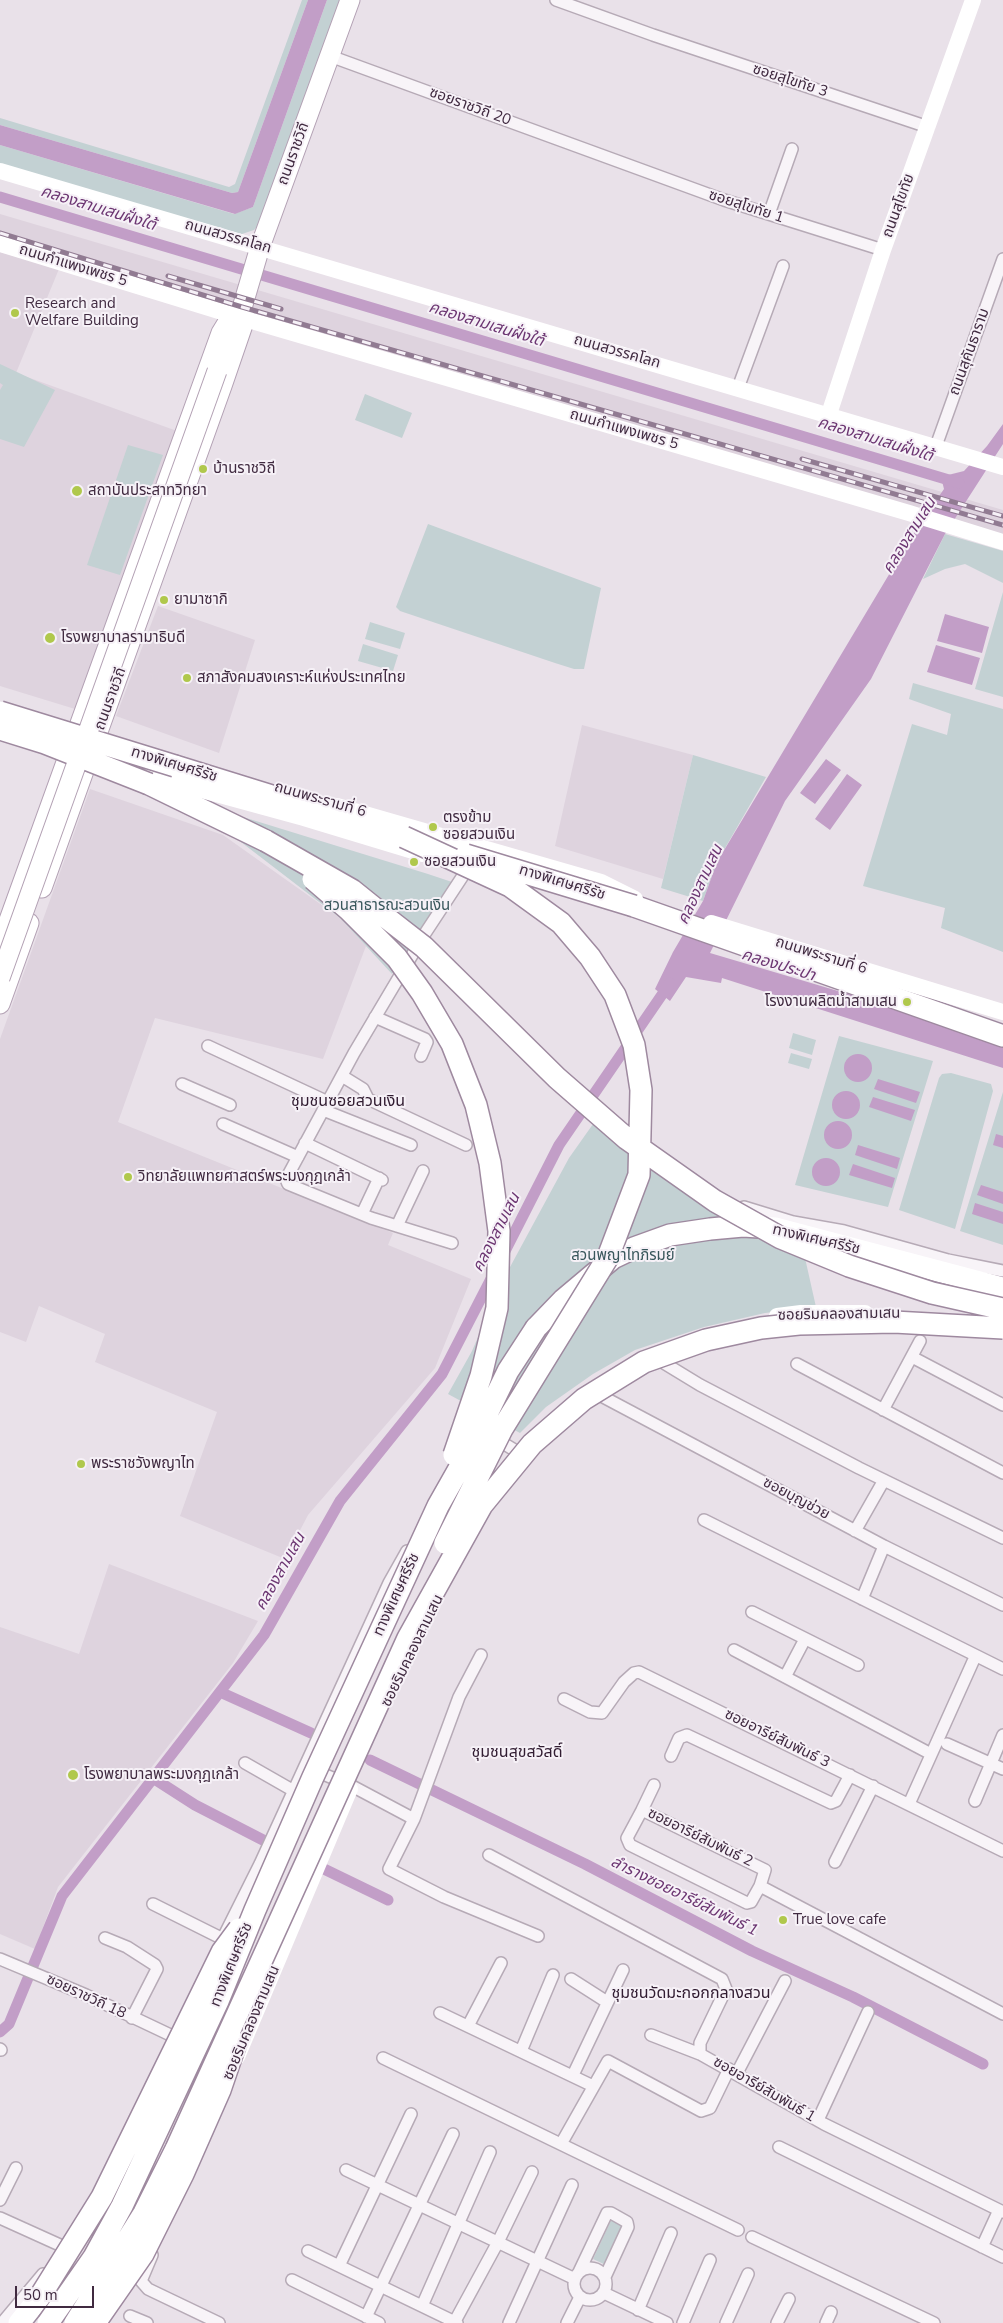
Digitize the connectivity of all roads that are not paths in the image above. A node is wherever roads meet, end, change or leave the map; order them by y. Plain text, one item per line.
1 (350, 0) edge
2 (556, 0) edge
3 (971, 1) edge
4 (330, 56) junction
5 (928, 127) junction
6 (792, 149) dead end
7 (611, 159) joint
8 (0, 171) edge
9 (769, 214) junction
10 (0, 244) edge
11 (883, 250) junction
12 (259, 251) junction
13 (1003, 259) edge
14 (783, 266) dead end
15 (237, 316) junction
16 (738, 388) junction
17 (829, 414) junction
18 (941, 447) junction
19 (1003, 467) edge
20 (1003, 542) edge
21 (93, 683) junction
22 (115, 690) junction
23 (0, 702) edge
24 (0, 712) edge
25 (78, 727) junction
26 (0, 729) edge
27 (0, 733) edge
28 (99, 734) junction
29 (68, 754) junction
30 (89, 761) junction
31 (404, 837) junction
32 (266, 841) junction
33 (468, 868) junction
34 (639, 900) junction
35 (12, 912) junction
36 (32, 917) junction
37 (0, 945) edge
38 (0, 978) edge
39 (0, 1004) edge
40 (1003, 1012) edge
41 (375, 1018) junction
42 (1003, 1036) edge
43 (208, 1046) dead end
44 (421, 1056) dead end
45 (342, 1076) junction
46 (182, 1084) dead end
47 (230, 1105) dead end
48 (326, 1106) junction
49 (223, 1124) dead end
50 (305, 1143) junction
51 (411, 1145) dead end
52 (466, 1145) dead end
53 (298, 1157) junction
54 (423, 1171) dead end
55 (686, 1180) dead end
56 (362, 1214) junction
57 (397, 1226) junction
58 (452, 1243) dead end
59 (1003, 1272) edge
60 (1003, 1288) edge
61 (1003, 1309) edge
62 (1003, 1318) edge
63 (1003, 1328) edge
64 (920, 1341) dead end
65 (649, 1355) junction
66 (912, 1357) junction
67 (797, 1364) dead end
68 (590, 1390) junction
69 (1003, 1405) edge
70 (883, 1410) junction
71 (521, 1454) junction
72 (1003, 1473) edge
73 (884, 1480) junction
74 (438, 1506) junction
75 (704, 1520) dead end
76 (856, 1531) junction
77 (1003, 1538) edge
78 (884, 1546) junction
79 (862, 1598) junction
80 (1003, 1605) edge
81 (752, 1612) dead end
82 (408, 1638) junction
83 (805, 1639) junction
84 (734, 1650) dead end
85 (481, 1655) dead end
86 (975, 1657) junction
87 (858, 1665) dead end
88 (1003, 1669) edge
89 (785, 1677) junction
90 (564, 1699) dead end
91 (1003, 1735) edge
92 (946, 1744) dead end
93 (931, 1754) junction
94 (671, 1756) dead end
95 (245, 1763) dead end
96 (990, 1763) junction
97 (305, 1766) junction
98 (1003, 1769) edge
99 (850, 1775) junction
100 (654, 1785) dead end
101 (352, 1786) junction
102 (872, 1786) junction
103 (294, 1791) junction
104 (975, 1801) dead end
105 (909, 1804) junction
106 (642, 1810) junction
107 (414, 1819) junction
108 (1003, 1851) edge
109 (489, 1855) dead end
110 (835, 1862) dead end
111 (760, 1886) junction
112 (153, 1904) dead end
113 (254, 1910) junction
114 (538, 1936) dead end
115 (105, 1938) dead end
116 (223, 1939) junction
117 (2, 1963) edge
118 (501, 1963) dead end
119 (622, 1970) dead end
120 (553, 1975) dead end
121 (254, 1977) junction
122 (572, 1979) dead end
123 (786, 1981) dead end
124 (607, 2002) junction
125 (868, 2012) dead end
126 (440, 2013) dead end
127 (1003, 2014) edge
128 (132, 2018) junction
129 (468, 2026) junction
130 (651, 2035) dead end
131 (174, 2038) junction
132 (521, 2051) junction
133 (700, 2054) junction
134 (383, 2058) dead end
135 (234, 2065) junction
136 (733, 2071) junction
137 (573, 2075) junction
138 (593, 2086) junction
139 (411, 2114) dead end
140 (818, 2120) junction
141 (453, 2134) dead end
142 (561, 2144) junction
143 (779, 2147) dead end
144 (490, 2152) dead end
145 (16, 2168) dead end
146 (346, 2170) dead end
147 (532, 2172) dead end
148 (377, 2185) junction
149 (572, 2185) dead end
150 (0, 2200) edge
151 (420, 2205) junction
152 (1001, 2211) edge
153 (92, 2214) junction
154 (0, 2218) edge
155 (459, 2224) junction
156 (738, 2230) dead end
157 (671, 2234) dead end
158 (752, 2237) dead end
159 (498, 2242) junction
160 (62, 2246) junction
161 (982, 2247) junction
162 (150, 2249) junction
163 (308, 2250) dead end
164 (1003, 2257) edge
165 (710, 2260) dead end
166 (537, 2261) junction
167 (339, 2266) junction
168 (748, 2274) dead end
169 (576, 2276) junction
170 (604, 2277) junction
171 (292, 2280) dead end
172 (381, 2286) junction
173 (604, 2293) junction
174 (580, 2297) junction
175 (789, 2299) dead end
176 (422, 2306) junction
177 (638, 2310) junction
178 (130, 2316) dead end
179 (366, 2317) junction
180 (214, 2322) edge
181 (927, 2322) edge
182 (2, 2323) edge
183 (19, 2323) edge
184 (48, 2323) edge
185 (75, 2323) edge
186 (89, 2323) edge
187 (94, 2323) edge
188 (147, 2323) edge
189 (379, 2323) edge
190 (455, 2323) edge
191 (509, 2323) edge
192 (567, 2323) edge
193 (667, 2323) edge
194 (683, 2323) edge
195 (726, 2323) edge
196 (778, 2323) edge

1 - 4 main road, ถนนราชวิถี
2 - 5 street, ซอยสุโขทัย 3
3 - 5 street, ถนนสุโขทัย
4 - 7 street, ซอยราชวิถี 20
4 - 12 main road, ถนนราชวิถี
5 - 11 street, ถนนสุโขทัย
6 - 9 street
7 - 9 street, ซอยสุโขทัย 1
8 - 12 street, ถนนสวรรคโลก
9 - 11 street, ซอยสุโขทัย 1
10 - 15 street, ถนนกำแพงเพชร 5
11 - 17 street, ถนนสุโขทัย
12 - 15 main road, ถนนราชวิถี
12 - 16 street, ถนนสวรรคโลก
13 - 18 street, ถนนสุคันธาราม
14 - 16 street
15 - 20 street, ถนนกำแพงเพชร 5
15 - 21 main road, ถนนราชวิถี
15 - 22 main road, ถนนราชวิถี
15 - 38 main road, bridge
16 - 17 street, ถนนสวรรคโลก
17 - 18 street, ถนนสวรรคโลก
18 - 19 street, ถนนสวรรคโลก
21 - 22 main road
21 - 25 main road, ถนนราชวิถี
22 - 28 main road, ถนนราชวิถี
23 - 25 street, ถนนพระรามที่ 6
24 - 31 highway, ทางพิเศษศรีรัช, bridge
25 - 28 street, ถนนพระรามที่ 6
25 - 29 main road, ถนนราชวิถี
26 - 32 highway, ทางพิเศษศรีรัช, bridge
27 - 29 street, ถนนพระรามที่ 6
28 - 30 main road, ถนนราชวิถี
28 - 34 street, ถนนพระรามที่ 6
29 - 30 street, ถนนพระรามที่ 6
29 - 35 main road, ถนนราชวิถี
30 - 33 street, ถนนพระรามที่ 6
30 - 36 main road, ถนนราชวิถี
31 - 42 highway, ทางพิเศษศรีรัช, bridge
31 - 82 highway, bridge
32 - 61 highway, bridge
32 - 74 highway, bridge
33 - 34 street, ถนนพระรามที่ 6
33 - 41 street
34 - 40 street, ถนนพระรามที่ 6
35 - 36 main road
35 - 37 main road, ถนนราชวิถี
36 - 39 main road, ถนนราชวิถี
41 - 44 street
41 - 45 street
43 - 48 street
45 - 48 street
45 - 52 street
46 - 47 street
48 - 50 street
48 - 51 street
49 - 53 street
50 - 53 street
50 - 56 street
53 - 56 street
54 - 57 street
55 - 59 street
56 - 57 street
57 - 58 street
60 - 74 highway, ทางพิเศษศรีรัช, bridge
62 - 65 street, ซอยริมคลองสามเสน
63 - 82 highway, ทางพิเศษศรีรัช, bridge
64 - 66 street
65 - 68 street, ซอยริมคลองสามเสน
65 - 73 street
66 - 69 street
66 - 70 street
67 - 70 street
68 - 71 street, ซอยริมคลองสามเสน
68 - 76 street, ซอยบุญช่วย
70 - 72 street
71 - 97 street
71 - 101 street, ซอยริมคลองสามเสน
73 - 76 street
73 - 77 street
74 - 113 highway, ทางพิเศษศรีรัช, bridge
75 - 79 street
76 - 78 street, ซอยบุญช่วย
78 - 79 street
78 - 80 street, ซอยบุญช่วย
79 - 86 street
81 - 83 street
82 - 121 highway, ทางพิเศษศรีรัช, bridge
83 - 87 street
83 - 89 street
84 - 89 street
85 - 107 street
86 - 88 street
86 - 93 street
89 - 93 street
90 - 99 street, ซอยอารีย์สัมพันธ์ 3
91 - 96 street
92 - 96 street
93 - 105 street
94 - 99 street
95 - 103 street
96 - 98 street
96 - 104 street
97 - 101 street
97 - 103 street
99 - 102 street, ซอยอารีย์สัมพันธ์ 3
100 - 106 street, ซอยอารีย์สัมพันธ์ 2
101 - 107 street
101 - 135 street, ซอยริมคลองสามเสน
102 - 105 street, ซอยอารีย์สัมพันธ์ 3
102 - 110 street
103 - 116 street
105 - 108 street, ซอยอารีย์สัมพันธ์ 3
106 - 111 street, ซอยอารีย์สัมพันธ์ 2
106 - 111 street
107 - 114 street
109 - 133 street, ซอยอารีย์สัมพันธ์ 1
111 - 127 street, ซอยอารีย์สัมพันธ์ 2
112 - 116 street
113 - 183 highway, bridge
113 - 184 highway, ทางพิเศษศรีรัช, bridge
115 - 128 street
116 - 131 street
117 - 128 street, ซอยราชวิถี 18
118 - 129 street
119 - 124 street
120 - 132 street
121 - 185 highway, ทางพิเศษศรีรัช, bridge
121 - 187 highway, bridge
122 - 124 street
123 - 136 street
124 - 137 street
125 - 140 street
126 - 129 street
128 - 131 street, ซอยราชวิถี 18
129 - 132 street
130 - 133 street
131 - 135 street, ซอยราชวิถี 18
131 - 153 street
132 - 137 street
133 - 136 street, ซอยอารีย์สัมพันธ์ 1
134 - 142 street
135 - 162 street, ซอยริมคลองสามเสน
136 - 138 street
136 - 140 street, ซอยอารีย์สัมพันธ์ 1
137 - 138 street
138 - 142 street
139 - 148 street
140 - 152 street, ซอยอารีย์สัมพันธ์ 1
141 - 151 street
142 - 156 street
143 - 161 street
144 - 155 street
145 - 150 street
146 - 148 street
147 - 159 street
148 - 151 street
148 - 167 street
149 - 166 street
151 - 155 street
151 - 172 street
152 - 161 street
153 - 160 street
153 - 162 street
154 - 160 street
155 - 159 street
155 - 176 street
157 - 177 street
158 - 181 street
159 - 166 street
159 - 190 street
160 - 182 street
161 - 164 street
162 - 180 street
162 - 186 street, ซอยริมคลองสามเสน
163 - 167 street
165 - 194 street
166 - 169 street
166 - 191 street
167 - 172 street
168 - 195 street
169 - 170 street
169 - 170 street
169 - 174 street
170 - 173 street
171 - 179 street
172 - 176 street
172 - 179 street
173 - 174 street
173 - 177 street
174 - 192 street
175 - 196 street
176 - 190 street
177 - 193 street
178 - 188 street
179 - 189 street

